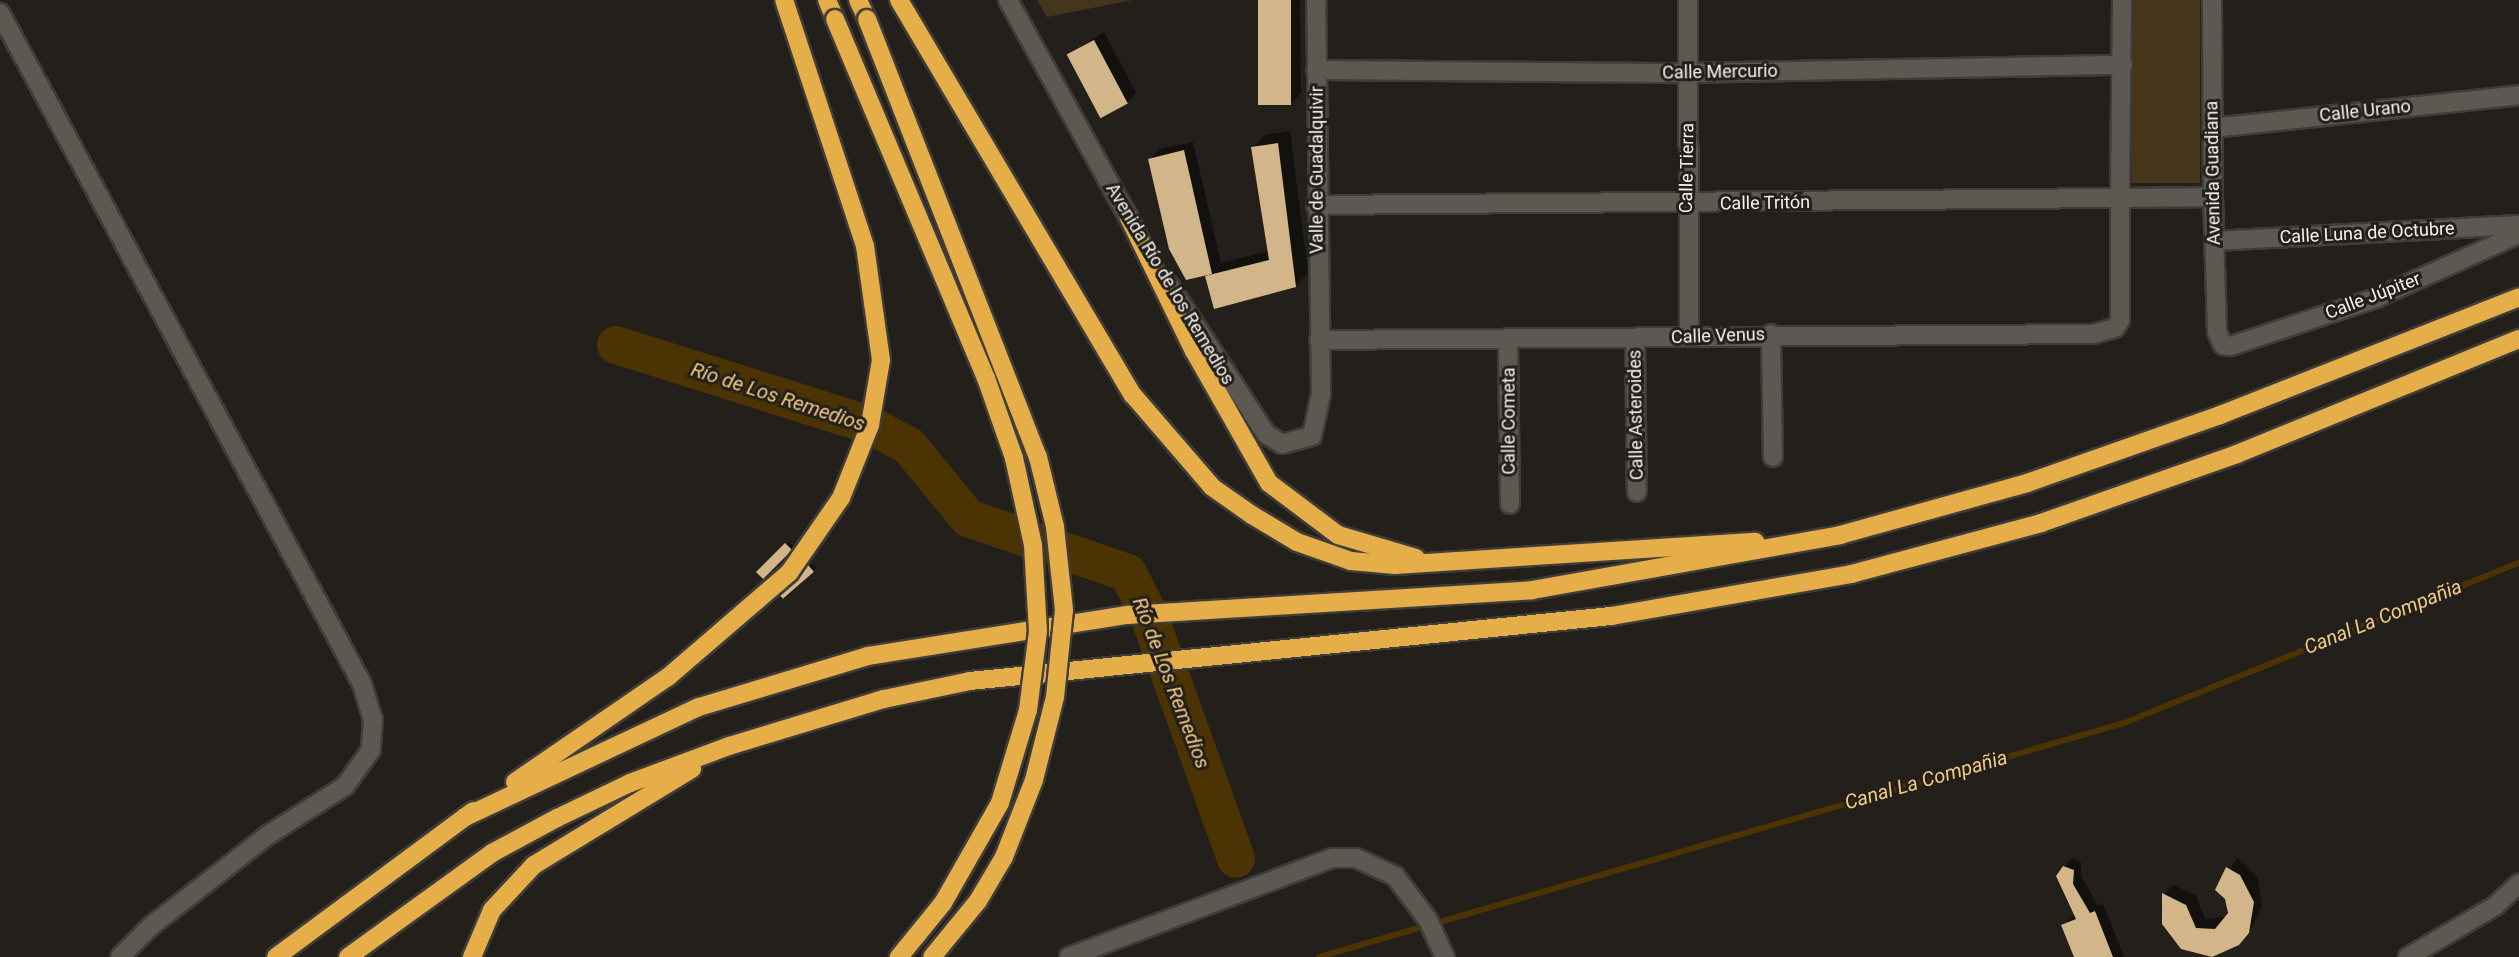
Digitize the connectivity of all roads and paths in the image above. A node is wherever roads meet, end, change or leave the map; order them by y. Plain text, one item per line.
1 (784, 0) edge
2 (827, 0) edge
3 (858, 0) edge
4 (899, 0) edge
5 (1008, 0) edge
6 (1316, 0) edge
7 (1688, 0) edge
8 (2122, 0) edge
9 (2212, 0) edge
10 (0, 13) edge
11 (2123, 65) junction
12 (1316, 70) junction
13 (1688, 73) junction
14 (2519, 95) edge
15 (2212, 128) junction
16 (2213, 197) junction
17 (2120, 198) junction
18 (1686, 204) junction
19 (1316, 205) junction
20 (1129, 218) junction
21 (2519, 225) edge
22 (2519, 234) edge
23 (2214, 241) junction
24 (2519, 297) edge
25 (1771, 334) junction
26 (1689, 337) junction
27 (1508, 338) junction
28 (1635, 338) junction
29 (2519, 339) edge
30 (1319, 340) junction
31 (2223, 345) joint
32 (1773, 457) dead end
33 (1637, 492) dead end
34 (1510, 504) dead end
35 (1840, 535) junction
36 (1435, 564) junction
37 (729, 746) junction
38 (465, 817) junction
39 (2519, 884) edge
40 (120, 957) edge
41 (276, 957) edge
42 (348, 957) edge
43 (472, 957) edge
44 (899, 957) edge
45 (932, 957) edge
46 (1069, 957) edge
47 (1444, 957) edge
48 (2408, 957) edge

1 - 38 highway
2 - 44 highway, bridge
3 - 45 highway, bridge
4 - 36 highway
5 - 20 street, Avenida Río de los Remedios
6 - 12 street, Valle de Guadalquivir
7 - 13 street, Calle Tierra
8 - 11 street
9 - 15 street, Avenida Guadiana
10 - 40 street
11 - 13 street, Calle Mercurio
11 - 17 street
12 - 13 street, Calle Mercurio
12 - 19 street, Valle de Guadalquivir
13 - 18 street, Calle Tierra
14 - 15 street, Calle Urano
15 - 16 street, Avenida Guadiana
16 - 17 street, Calle Tritón
16 - 23 street, Avenida Guadiana
17 - 18 street, Calle Tritón
17 - 25 street, Calle Venus
18 - 19 street, Calle Tritón
18 - 26 street, Calle Tierra
19 - 30 street, Valle de Guadalquivir
20 - 30 street, Avenida Río de los Remedios
20 - 36 highway
21 - 23 street, Calle Luna de Octubre
22 - 31 street, Calle Júpiter
23 - 31 street, Avenida Guadiana
24 - 35 highway
25 - 26 street, Calle Venus
25 - 32 street
26 - 28 street, Calle Venus
27 - 28 street, Calle Venus
27 - 30 street, Calle Venus
27 - 34 street, Calle Cometa
28 - 33 street, Calle Asteroides
29 - 37 highway
35 - 36 highway
35 - 38 highway
37 - 42 highway
37 - 43 highway
38 - 41 highway
39 - 48 street
46 - 47 street

